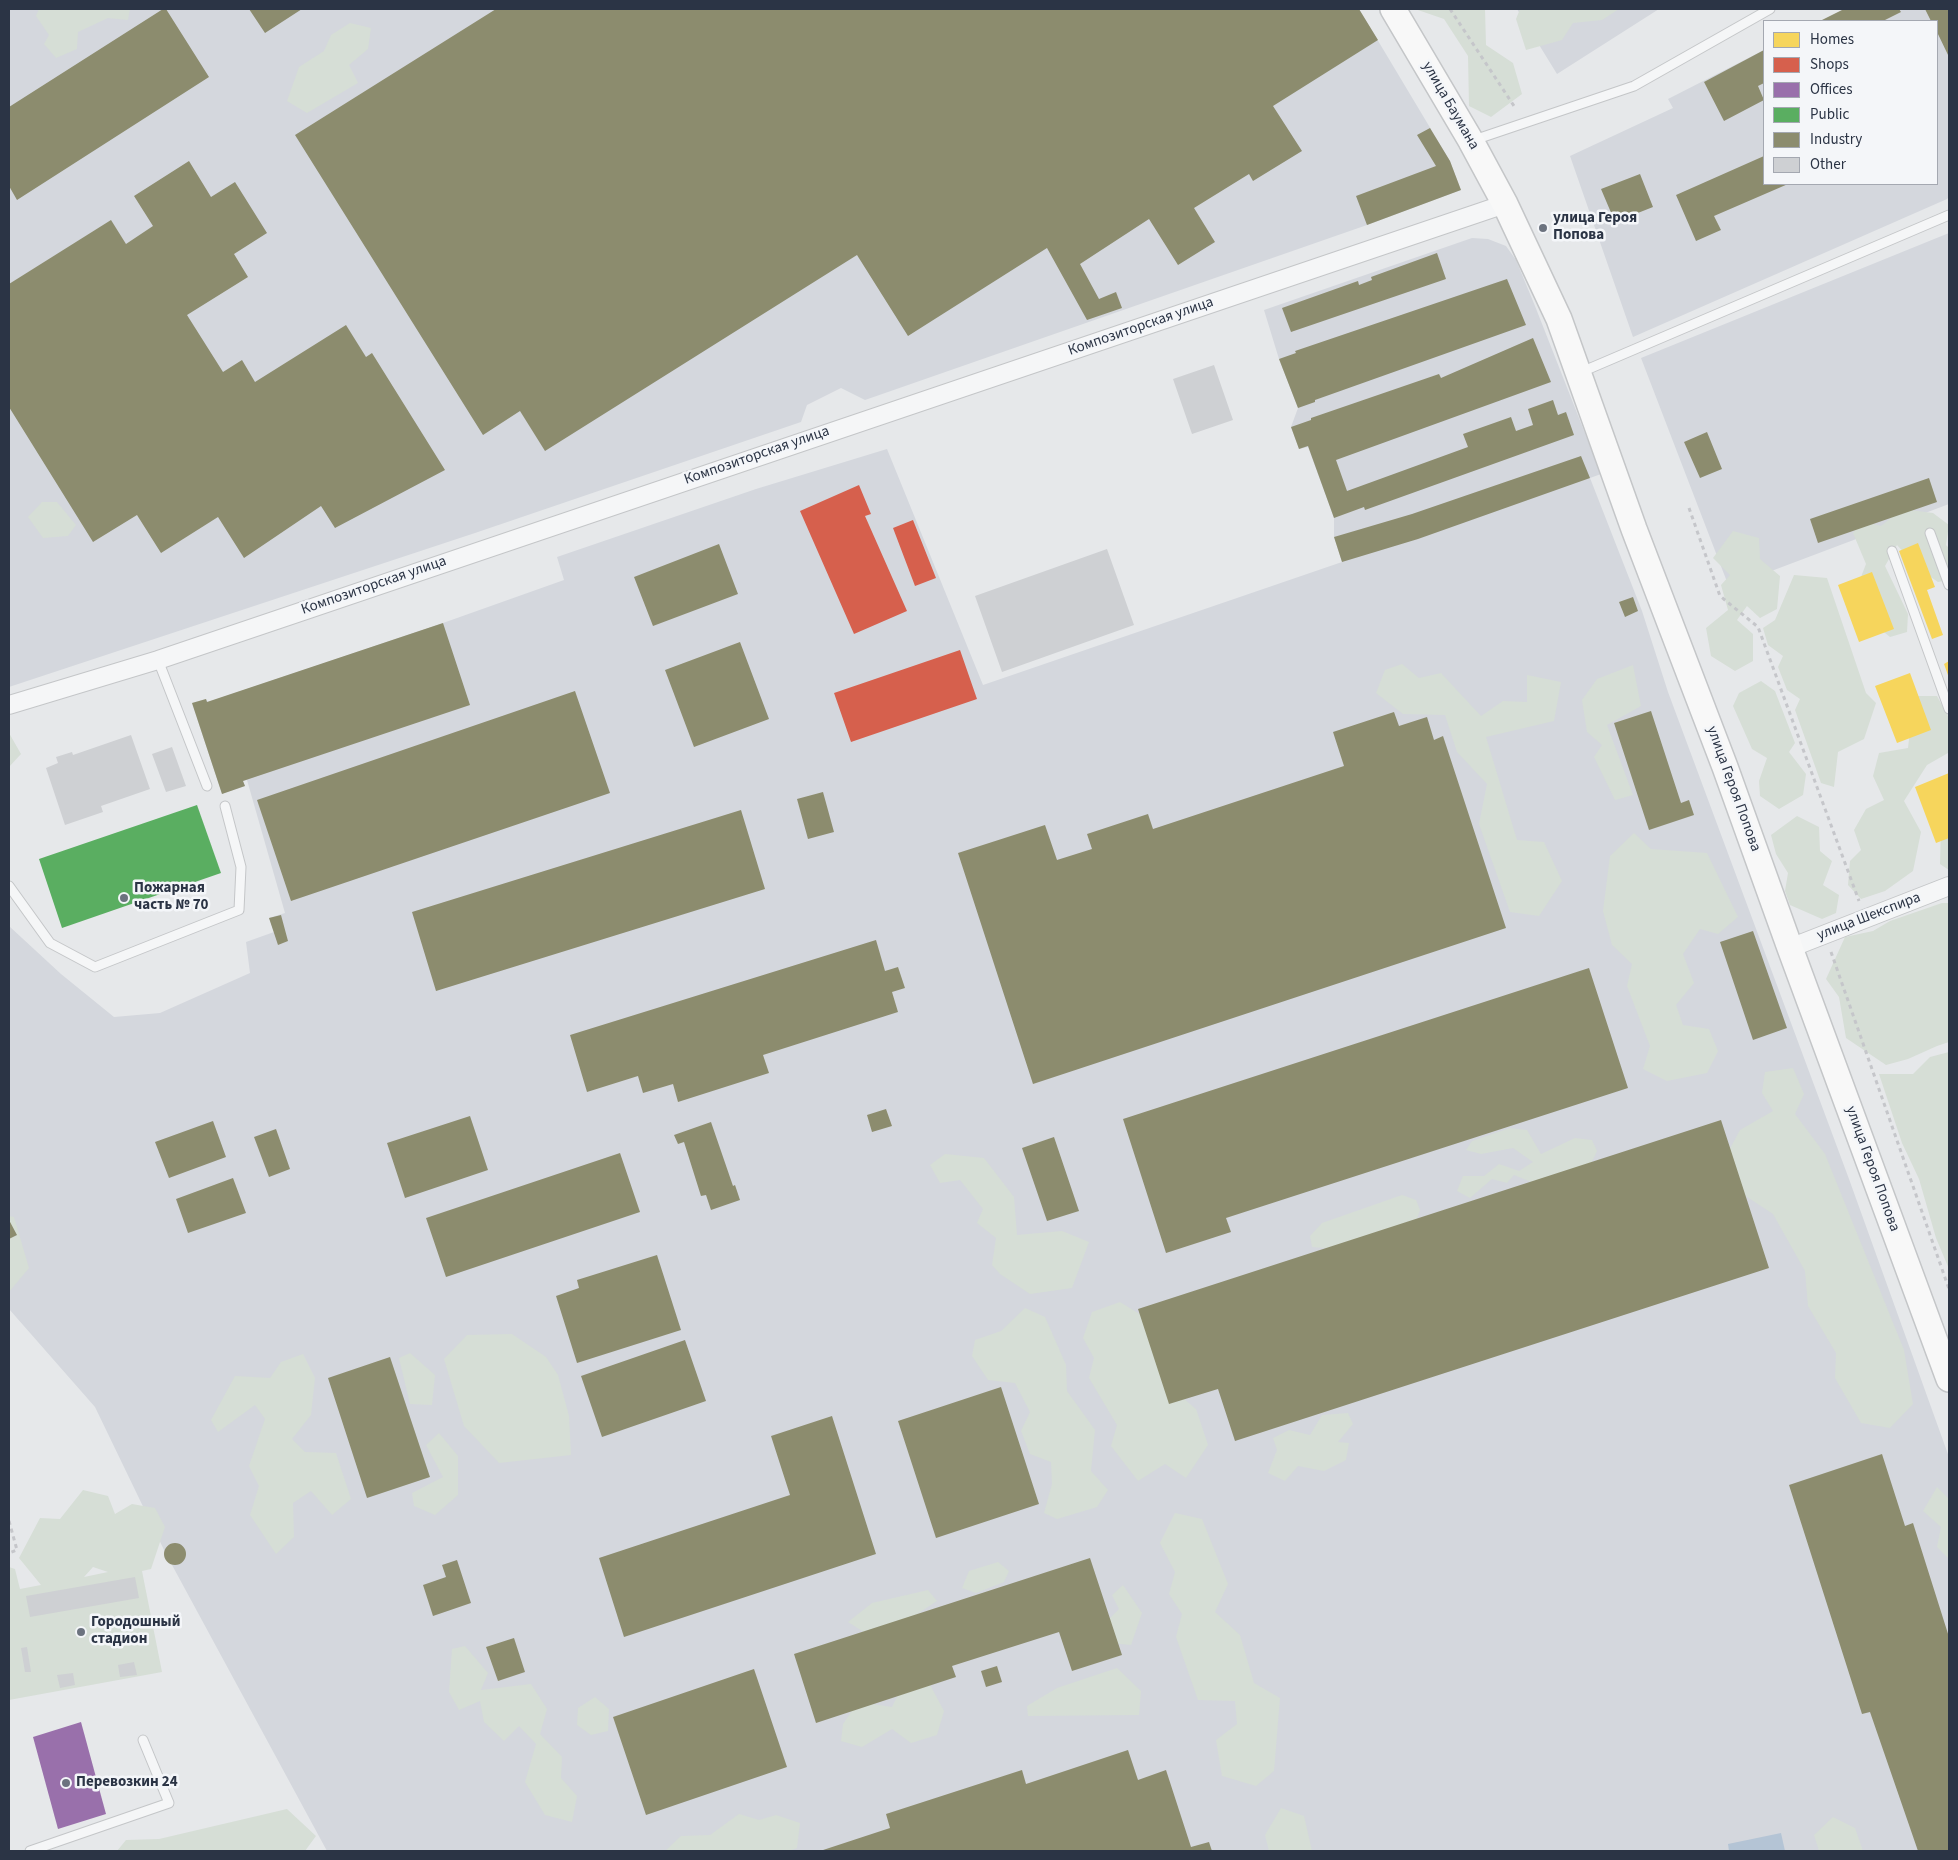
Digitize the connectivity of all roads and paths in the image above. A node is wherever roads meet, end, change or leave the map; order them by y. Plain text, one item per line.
1 (1393, 9) edge
2 (1450, 9) edge
3 (1770, 9) edge
4 (1525, 122) junction
5 (1471, 141) junction
6 (1505, 204) junction
7 (1949, 215) edge
8 (1579, 373) junction
9 (1689, 508) dead end
10 (1930, 534) dead end
11 (1892, 551) dead end
12 (1949, 585) edge
13 (158, 660) junction
14 (9, 705) edge
15 (1949, 709) edge
16 (206, 786) dead end
17 (225, 806) dead end
18 (9, 886) edge
19 (1949, 886) edge
20 (1865, 918) junction
21 (1824, 934) junction
22 (1790, 948) junction
23 (1949, 1289) edge
24 (1949, 1379) edge
25 (9, 1521) edge
26 (9, 1553) edge
27 (143, 1740) dead end
28 (30, 1851) edge

1 - 5 street, улица Баумана
2 - 4 path
3 - 4 lane
4 - 5 lane
5 - 6 street, улица Баумана
6 - 8 street, улица Героя Попова
6 - 13 street, Композиторская улица
7 - 8 lane
8 - 22 street, улица Героя Попова
9 - 20 path
10 - 12 lane
11 - 15 lane
13 - 14 street, Композиторская улица
13 - 16 lane
17 - 18 lane
19 - 20 street, улица Шекспира
20 - 21 street, улица Шекспира
21 - 22 street, улица Шекспира
21 - 23 path
22 - 24 street, улица Героя Попова
25 - 26 path
27 - 28 lane

